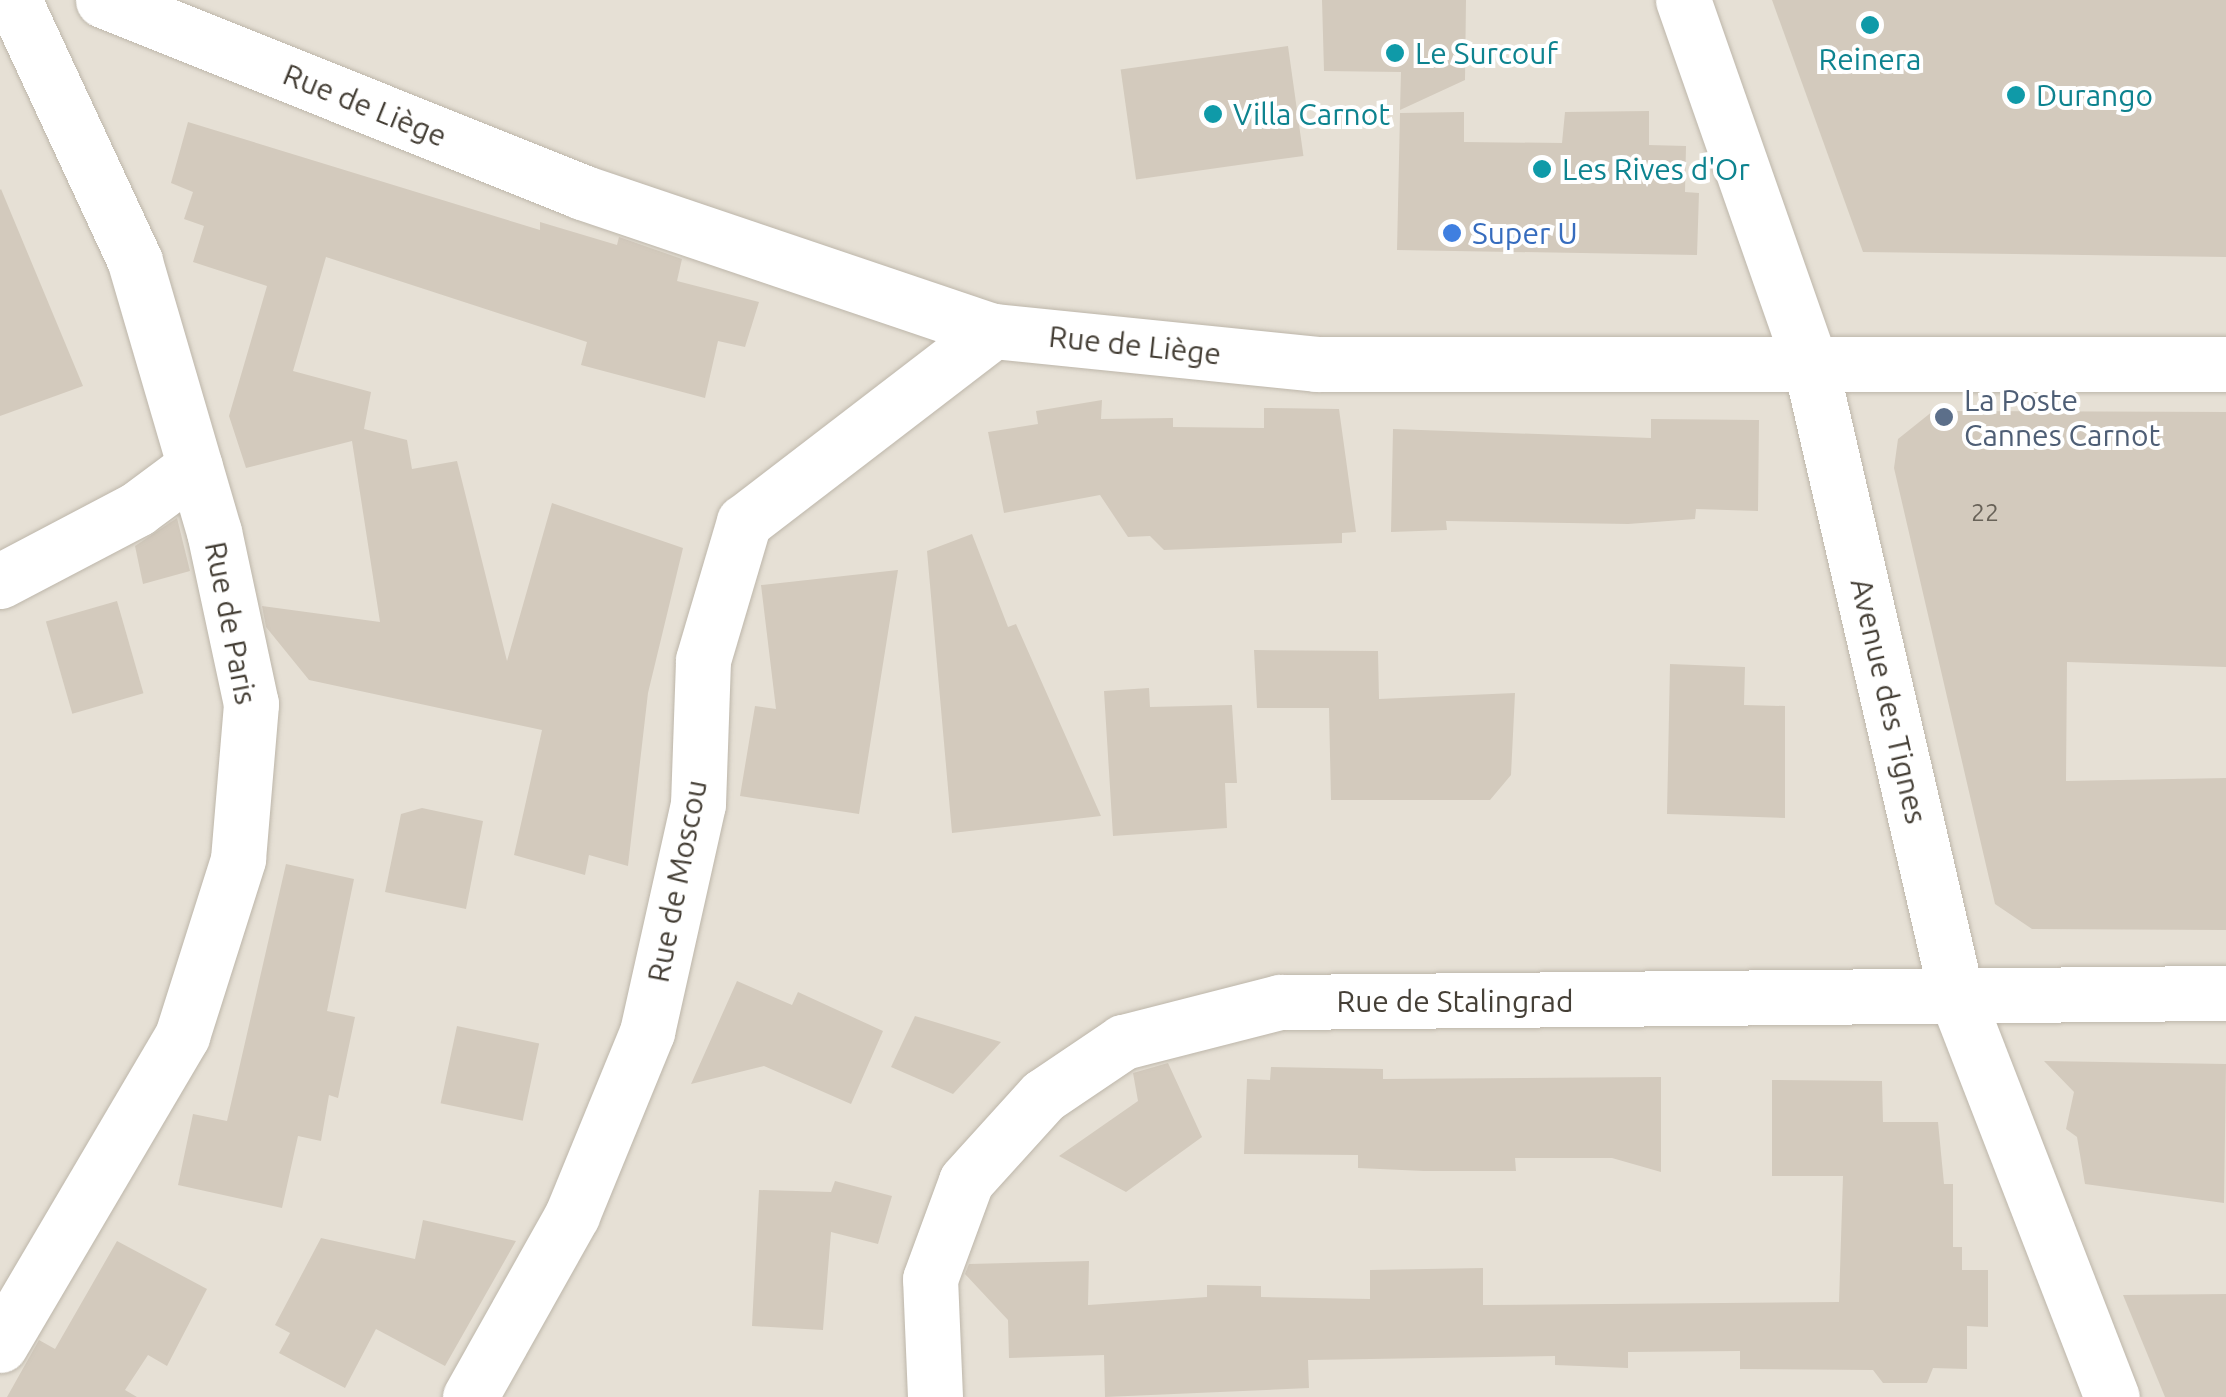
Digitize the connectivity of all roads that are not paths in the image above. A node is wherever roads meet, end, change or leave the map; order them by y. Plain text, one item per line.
1 (14, 0) edge
2 (104, 0) edge
3 (1683, 0) edge
4 (993, 332) junction
5 (1810, 363) junction
6 (2226, 364) edge
7 (195, 466) junction
8 (0, 581) edge
9 (2226, 993) edge
10 (1957, 998) junction
11 (0, 1345) edge
12 (470, 1397) edge
13 (935, 1397) edge
14 (2112, 1397) edge

1 - 7 street, Rue de Paris
2 - 4 street, Rue de Liège
3 - 5 street, Avenue des Tignes
4 - 5 street, Rue de Liège
4 - 12 street, Rue de Moscou
5 - 6 street, Rue de Liège
5 - 10 street, Avenue des Tignes
7 - 8 street
7 - 11 street, Rue de Paris
9 - 10 street, Rue de Stalingrad
10 - 13 street, Rue de Stalingrad
10 - 14 street, Avenue des Tignes

